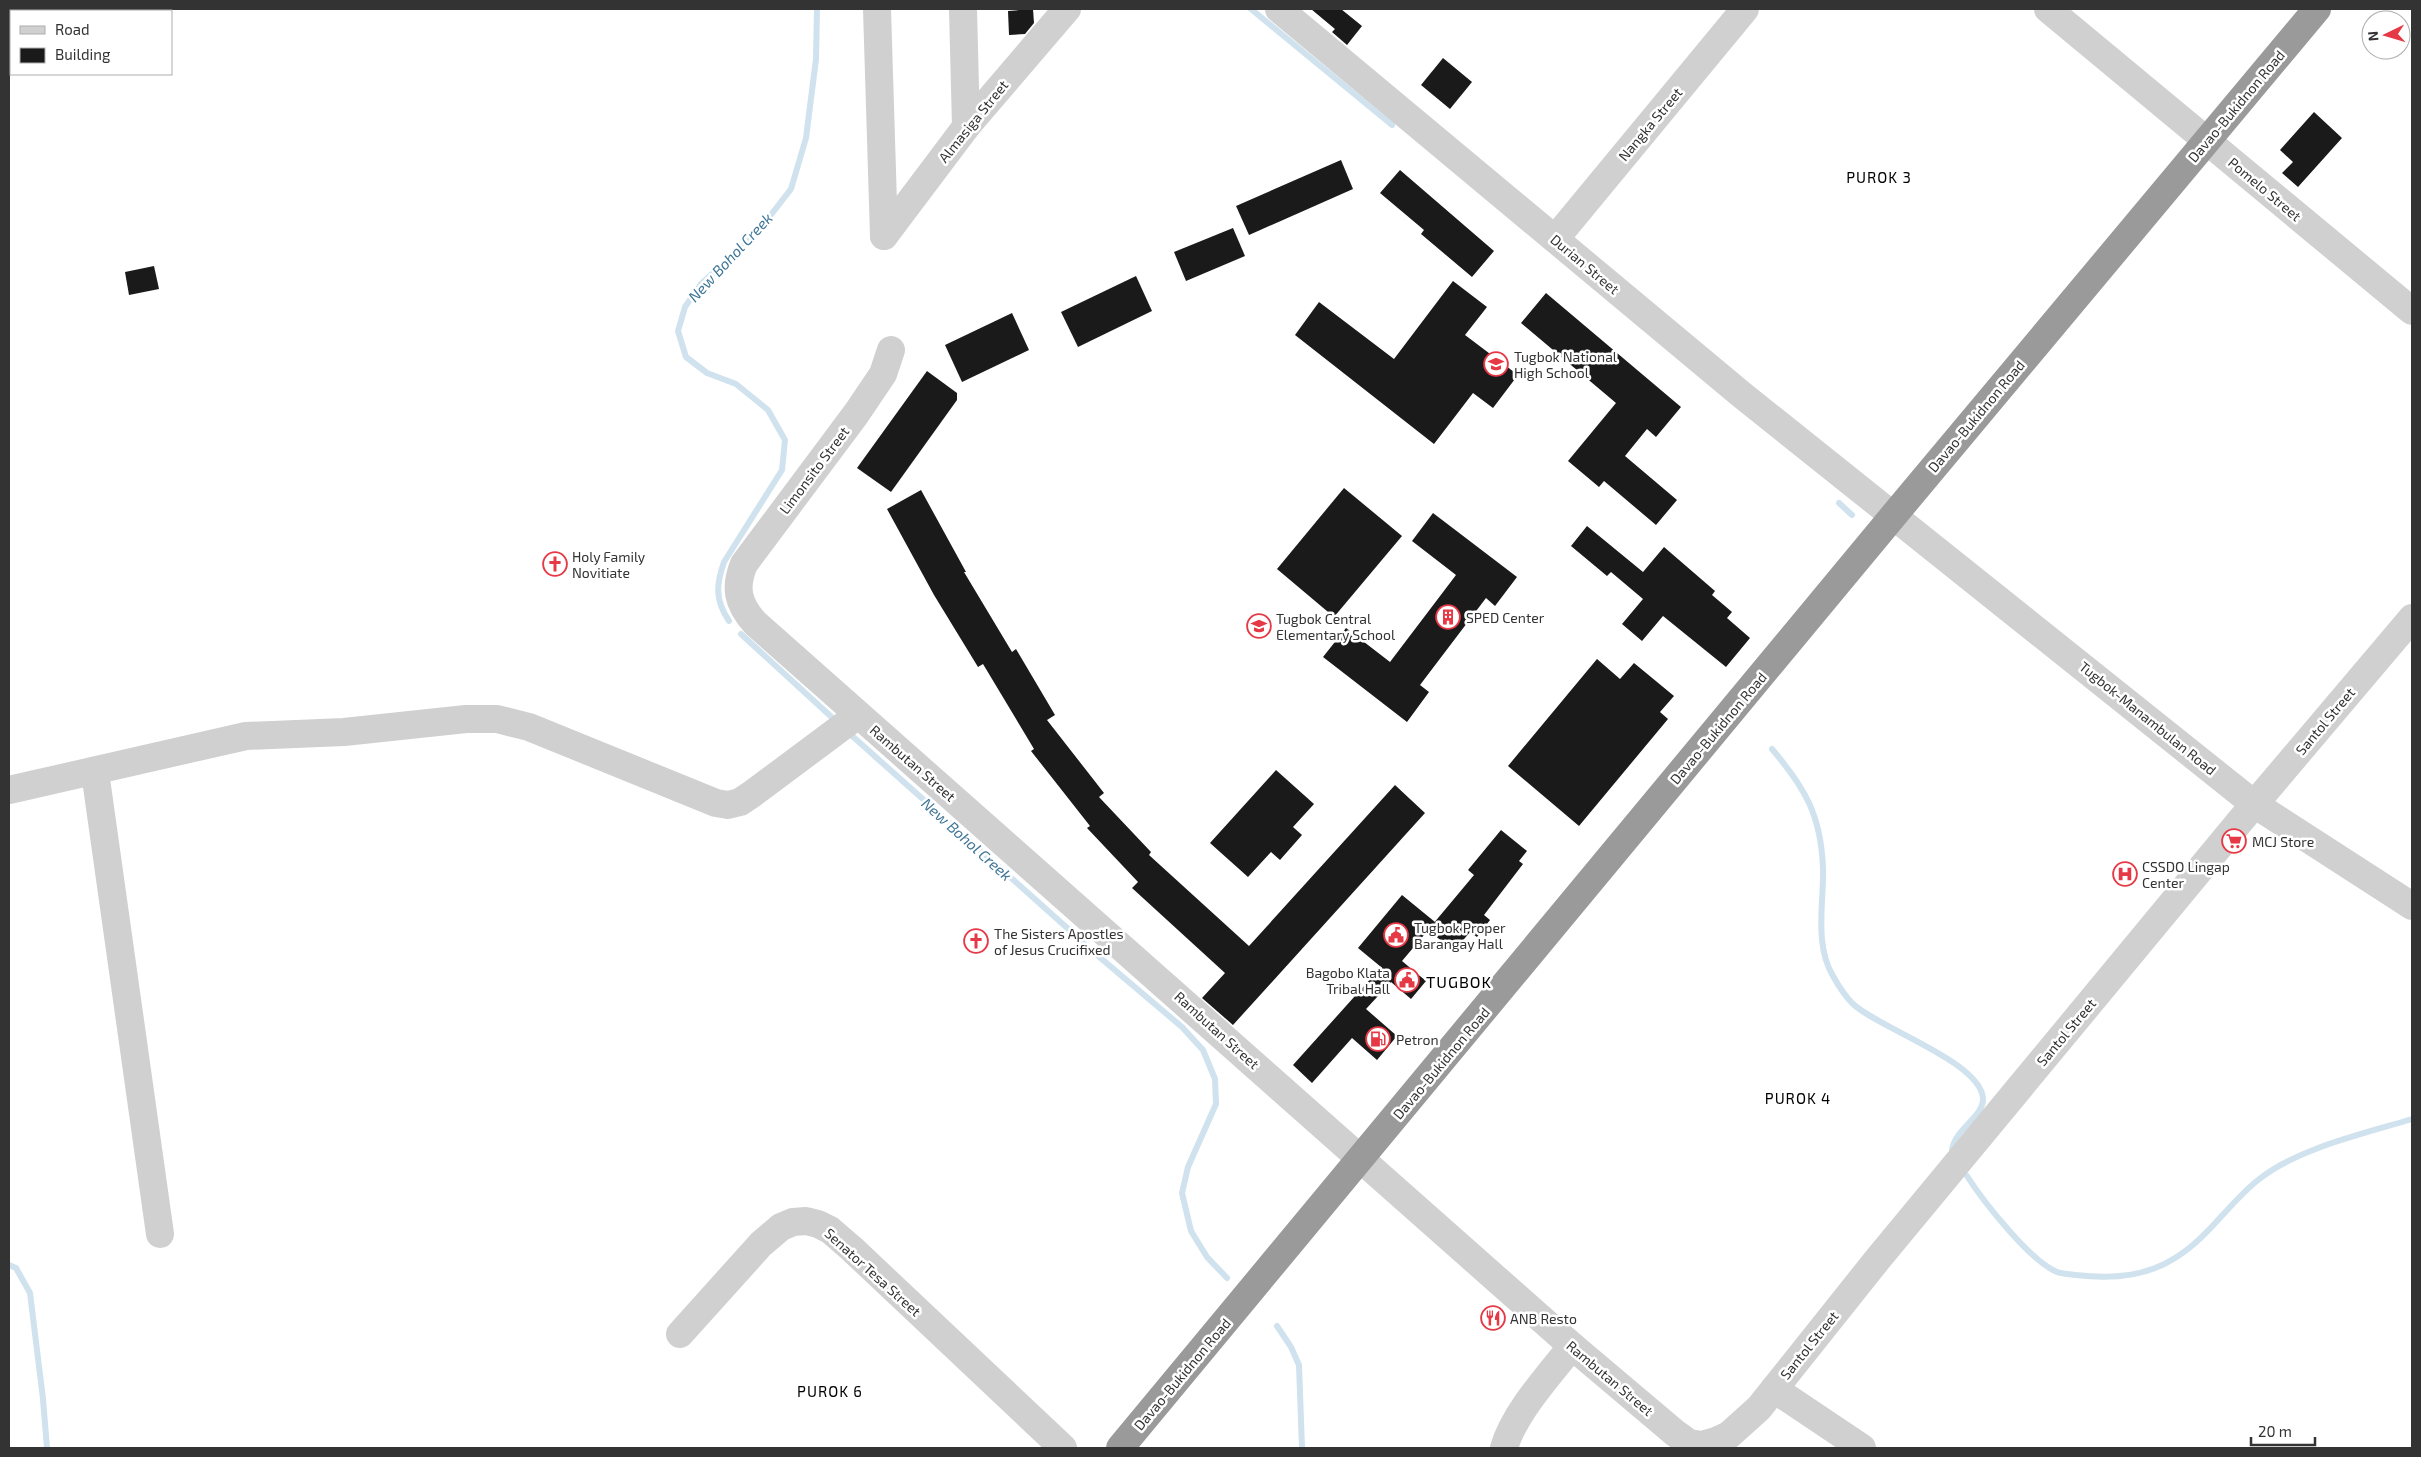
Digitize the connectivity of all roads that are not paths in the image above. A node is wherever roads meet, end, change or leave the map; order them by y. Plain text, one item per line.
1 (878, 9) edge
2 (963, 9) edge
3 (1279, 9) edge
4 (1744, 9) edge
5 (2048, 9) edge
6 (2317, 9) edge
7 (1057, 14) edge
8 (966, 127) junction
9 (2207, 140) junction
10 (1554, 239) junction
11 (2412, 311) edge
12 (891, 350) dead end
13 (1894, 515) junction
14 (737, 589) joint
15 (2412, 618) edge
16 (858, 715) junction
17 (94, 772) junction
18 (9, 790) edge
19 (2254, 804) junction
20 (2412, 906) edge
21 (1361, 1159) junction
22 (160, 1234) dead end
23 (680, 1334) dead end
24 (1572, 1346) junction
25 (1774, 1389) junction
26 (1716, 1441) joint
27 (1062, 1448) edge
28 (1120, 1448) edge
29 (1504, 1448) edge
30 (1862, 1448) edge

1 - 8 street, Almasiga Street
2 - 8 street
3 - 10 street, Durian Street
4 - 10 street, Nangka Street
5 - 9 street, Pomelo Street
6 - 9 highway, Davao-Bukidnon Road
7 - 8 street, Almasiga Street
9 - 11 street, Pomelo Street
9 - 13 highway, Davao-Bukidnon Road
10 - 13 street, Durian Street
12 - 14 street, Limonsito Street
13 - 19 street, Tugbok-Manambulan Road
13 - 21 highway, Davao-Bukidnon Road
14 - 16 street, Rambutan Street
15 - 19 street, Santol Street
16 - 17 street
16 - 21 street, Rambutan Street
17 - 18 street
17 - 22 street
19 - 20 street, Tugbok-Manambulan Road
19 - 25 street, Santol Street
21 - 24 street, Rambutan Street
21 - 28 highway, Davao-Bukidnon Road
23 - 27 street, Senator Tesa Street
24 - 26 street, Rambutan Street
24 - 29 street
25 - 26 street, Santol Street
25 - 30 street

